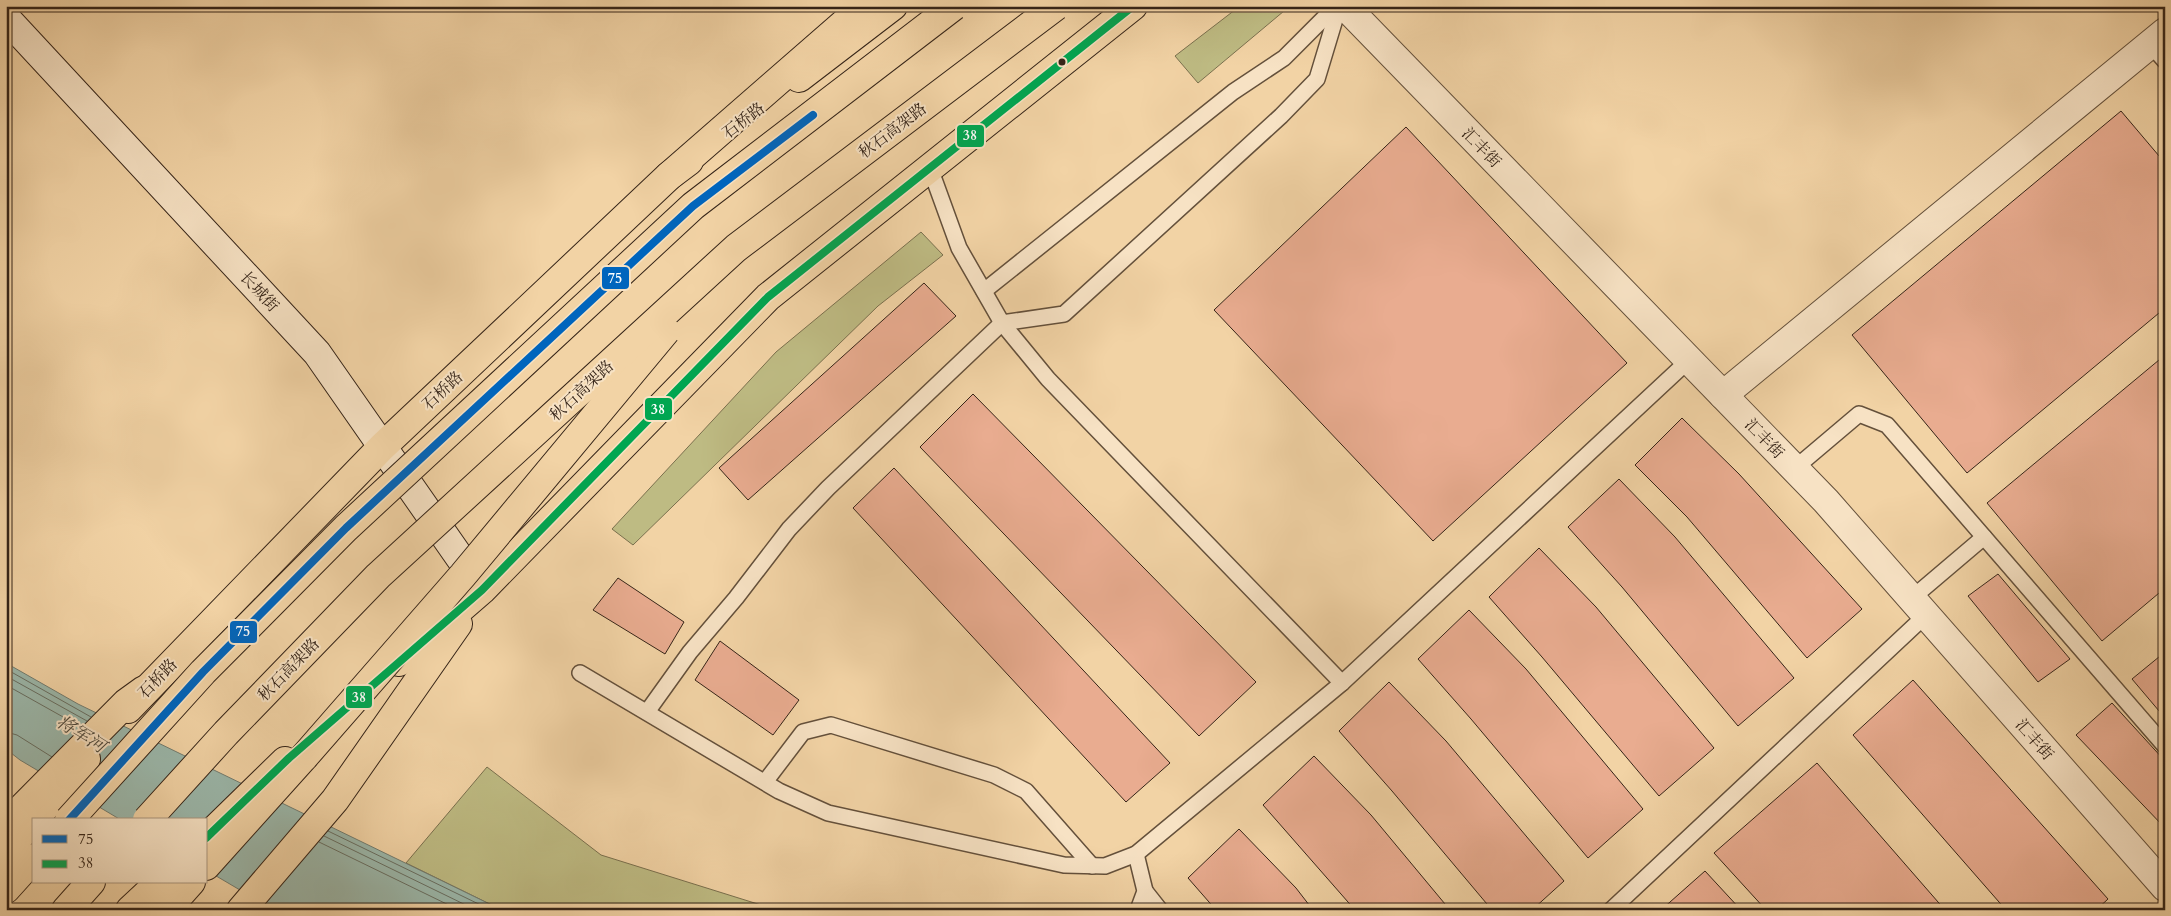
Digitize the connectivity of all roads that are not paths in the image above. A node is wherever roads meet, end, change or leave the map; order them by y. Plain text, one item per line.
1 (864, 6) edge
2 (893, 6) edge
3 (954, 6) edge
4 (1056, 6) edge
5 (1133, 6) edge
6 (1337, 6) edge
7 (1345, 6) edge
8 (6, 18) edge
9 (2160, 46) edge
10 (930, 168) junction
11 (669, 176) junction
12 (736, 248) junction
13 (984, 291) junction
14 (1002, 323) junction
15 (1689, 360) junction
16 (1723, 395) junction
17 (382, 447) junction
18 (1794, 469) junction
19 (1984, 537) junction
20 (482, 590) junction
21 (1919, 607) junction
22 (580, 673) dead end
23 (1342, 683) junction
24 (647, 712) junction
25 (2165, 746) edge
26 (765, 782) junction
27 (34, 813) edge
28 (71, 818) edge
29 (149, 818) edge
30 (6, 824) edge
31 (208, 836) edge
32 (6, 851) edge
33 (1136, 854) junction
34 (32, 860) edge
35 (208, 864) edge
36 (1092, 866) junction
37 (89, 884) edge
38 (158, 884) edge
39 (189, 884) edge
40 (2165, 887) edge
41 (6, 889) edge
42 (1145, 891) junction
43 (243, 907) edge
44 (66, 910) edge
45 (130, 910) edge
46 (166, 910) edge
47 (1138, 910) edge
48 (1160, 910) edge
49 (1611, 910) edge

1 - 11 main road
2 - 11 main road, 石桥路
3 - 28 main road, bridge
4 - 12 main road, 秋石高架路, bridge
5 - 10 main road
6 - 13 lane
6 - 14 lane
7 - 15 street, 汇丰街
8 - 17 street, 长城街
9 - 16 street
10 - 13 lane
10 - 20 main road
11 - 17 main road, 石桥路
12 - 29 main road, 秋石高架路, bridge
12 - 35 main road, bridge
13 - 14 lane
14 - 23 lane
14 - 24 lane
15 - 16 street, 汇丰街
15 - 23 lane
16 - 18 street, 汇丰街
17 - 20 street, 长城街
17 - 27 main road, 石桥路
18 - 19 lane
18 - 21 street, 汇丰街
19 - 21 lane
19 - 25 lane
20 - 31 main road
20 - 43 main road
21 - 40 street, 汇丰街
21 - 49 lane
22 - 24 lane
23 - 33 lane
24 - 26 lane
26 - 36 lane
26 - 36 lane
27 - 30 main road
27 - 32 main road
33 - 36 lane
33 - 42 lane
34 - 41 main road
37 - 44 main road
38 - 45 main road
39 - 46 main road
42 - 47 lane
42 - 48 lane

